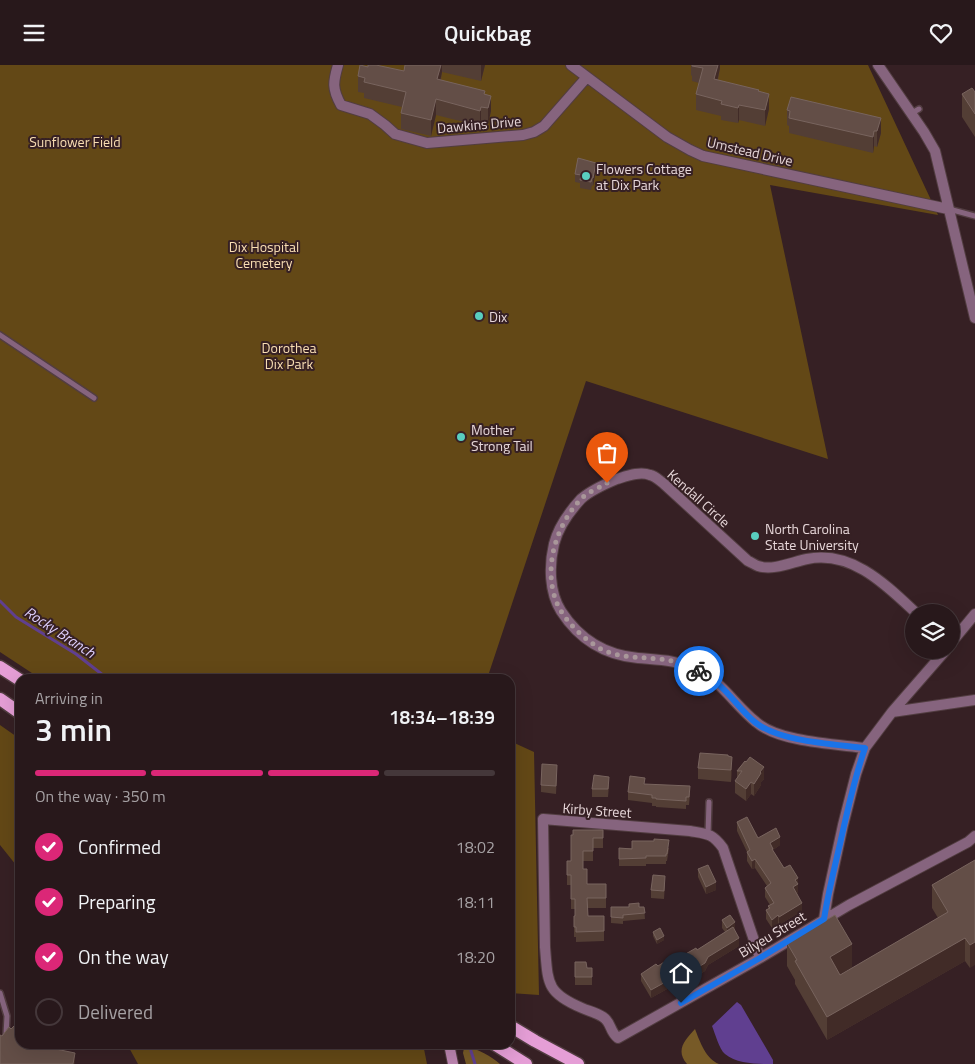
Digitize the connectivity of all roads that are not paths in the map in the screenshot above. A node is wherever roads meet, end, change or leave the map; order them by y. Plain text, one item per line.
1 (338, 65) edge
2 (571, 65) edge
3 (879, 65) edge
4 (587, 77) junction
5 (948, 209) junction
6 (975, 216) edge
7 (975, 319) edge
8 (0, 335) edge
9 (94, 398) dead end
10 (906, 604) edge
11 (975, 614) edge
12 (960, 632) edge
13 (938, 659) edge
14 (0, 667) edge
15 (15, 678) edge
16 (0, 699) edge
17 (975, 700) edge
18 (15, 710) edge
19 (892, 712) junction
20 (865, 748) junction
21 (709, 803) dead end
22 (708, 834) junction
23 (973, 839) edge
24 (824, 919) junction
25 (760, 958) junction
26 (0, 993) edge
27 (515, 1028) edge
28 (6, 1035) edge
29 (618, 1038) joint
30 (450, 1049) edge
31 (502, 1049) edge
32 (453, 1064) edge
33 (526, 1064) edge
34 (578, 1064) edge

1 - 4 street, Dawkins Drive
2 - 4 street, Umstead Drive
3 - 5 street
4 - 5 street, Umstead Drive
5 - 6 lane
5 - 7 street
8 - 9 lane
10 - 20 street, Kendall Circle
11 - 12 street
13 - 19 street
14 - 15 main road
16 - 18 main road
17 - 19 street
19 - 20 street
20 - 24 street
21 - 22 lane
22 - 25 street
22 - 29 street, Kirby Street
23 - 24 street, Bilyeu Street
24 - 25 street, Bilyeu Street
25 - 29 street, Bilyeu Street
26 - 28 lane
27 - 34 main road
30 - 32 street
31 - 33 main road

